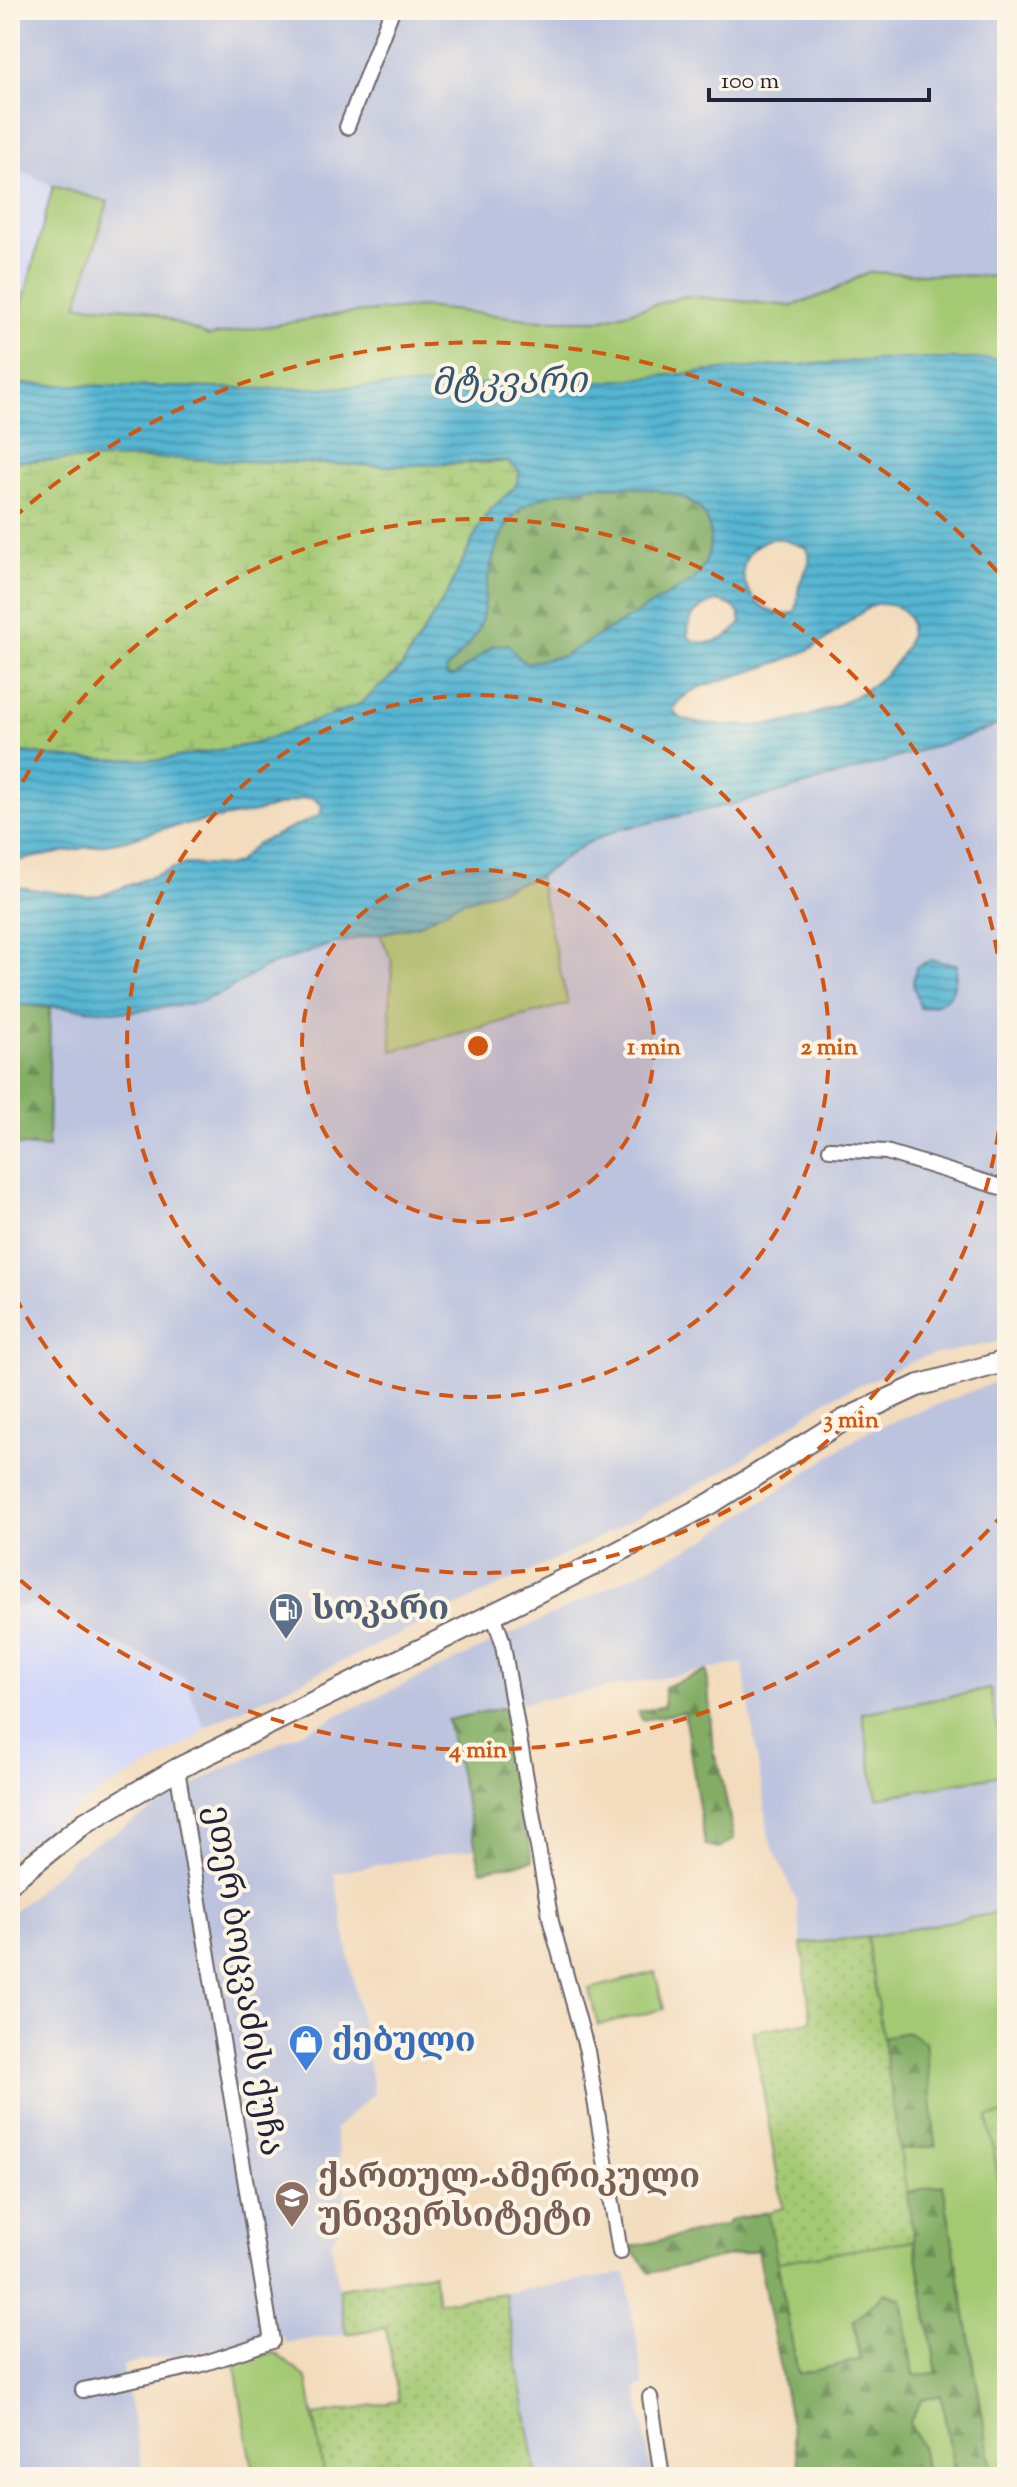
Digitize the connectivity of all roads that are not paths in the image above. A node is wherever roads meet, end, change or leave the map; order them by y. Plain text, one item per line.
1 (392, 10) edge
2 (347, 127) dead end
3 (830, 1149) dead end
4 (1007, 1189) edge
5 (1007, 1361) edge
6 (493, 1614) junction
7 (177, 1769) junction
8 (10, 1882) edge
9 (620, 2252) dead end
10 (83, 2390) dead end
11 (650, 2397) dead end
12 (662, 2477) edge

1 - 2 street
3 - 4 street
5 - 6 main road
6 - 7 main road
6 - 9 street
7 - 8 main road
7 - 10 street, ეთერ ბოცვაძის ქუჩა
11 - 12 street

